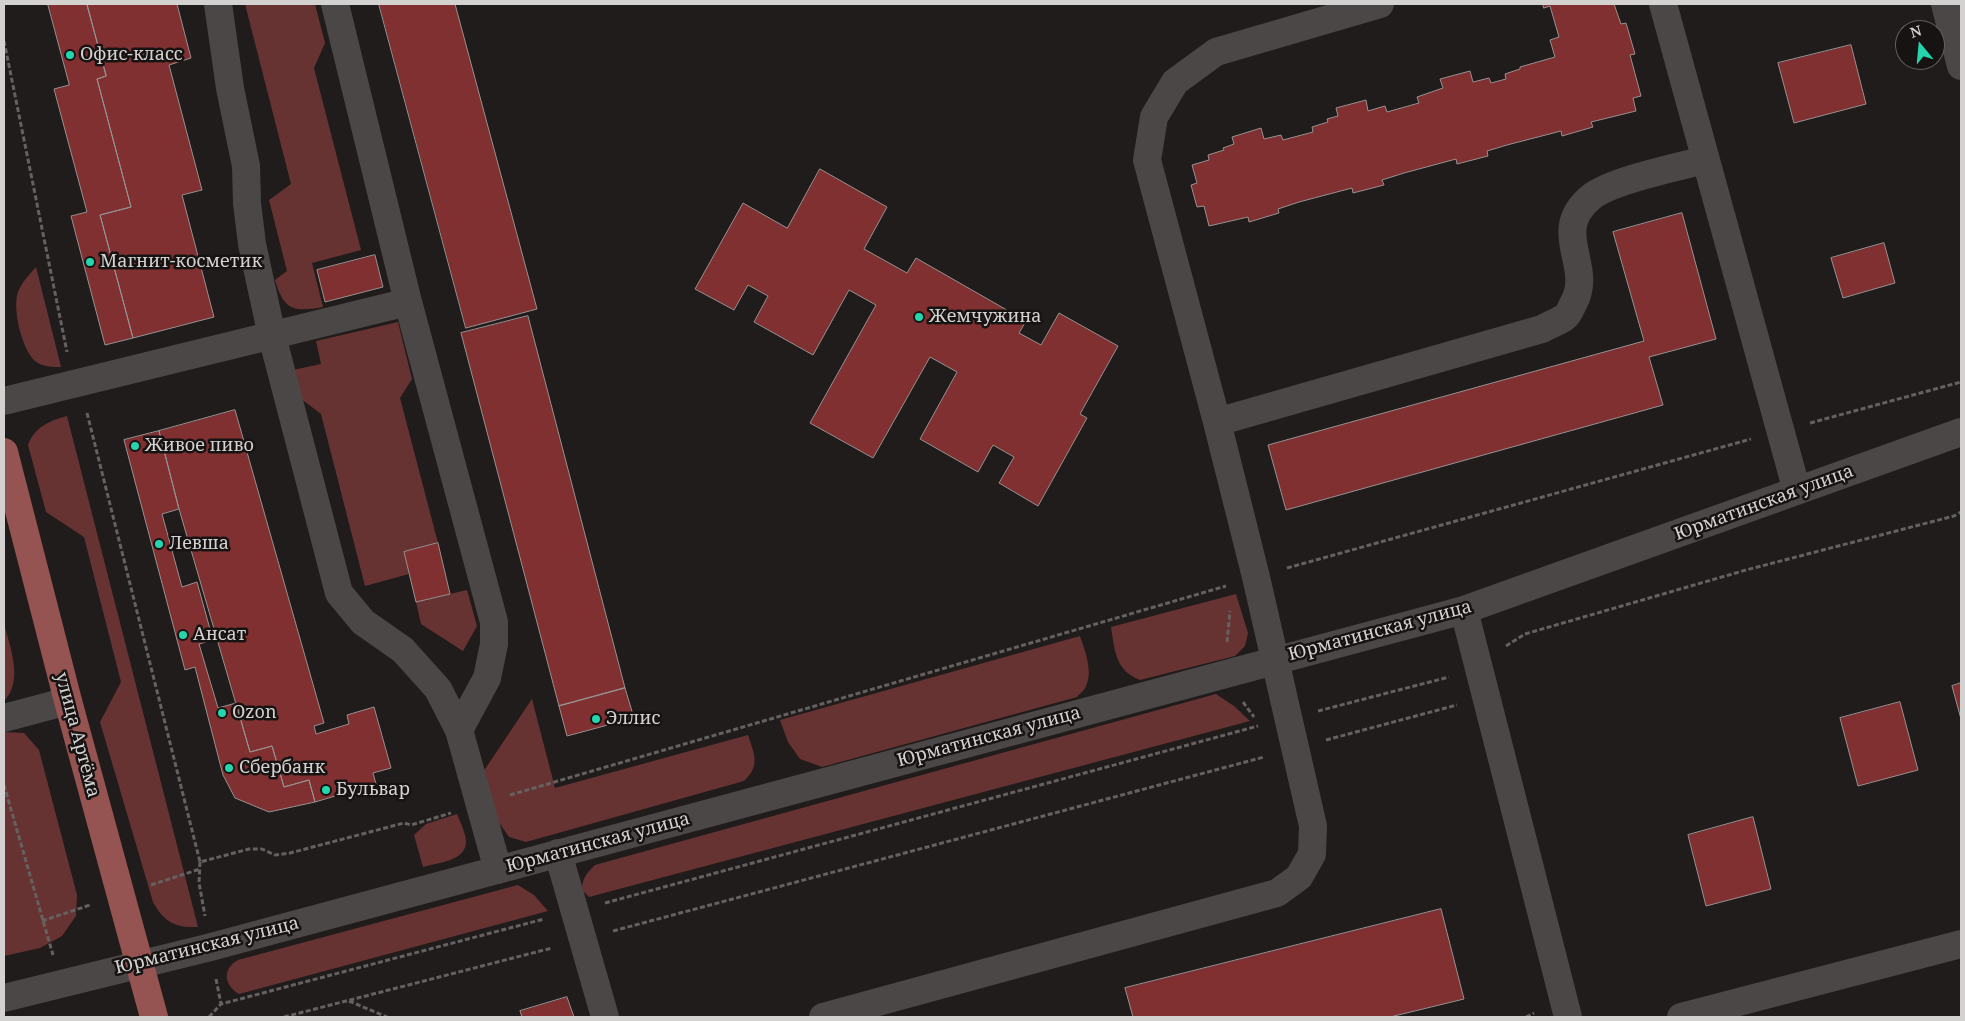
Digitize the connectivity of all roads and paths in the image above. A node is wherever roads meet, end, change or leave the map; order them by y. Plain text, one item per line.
1 (218, 4) edge
2 (335, 4) edge
3 (1380, 4) edge
4 (1663, 4) edge
5 (1946, 4) edge
6 (4, 41) edge
7 (1961, 66) edge
8 (1706, 160) junction
9 (408, 302) junction
10 (272, 336) junction
11 (1961, 382) edge
12 (77, 383) junction
13 (4, 401) edge
14 (1217, 422) junction
15 (1780, 431) junction
16 (1961, 432) edge
17 (4, 452) edge
18 (1797, 491) junction
19 (1961, 512) edge
20 (1244, 581) junction
21 (1464, 610) junction
22 (1226, 650) dead end
23 (1274, 661) junction
24 (1479, 669) junction
25 (1239, 697) dead end
26 (1486, 698) junction
27 (68, 701) junction
28 (4, 718) edge
29 (1287, 719) junction
30 (459, 730) junction
31 (1294, 749) junction
32 (4, 785) edge
33 (480, 804) junction
34 (558, 853) junction
35 (498, 870) junction
36 (575, 911) junction
37 (583, 939) junction
38 (1961, 944) edge
39 (139, 963) junction
40 (62, 984) junction
41 (4, 998) edge
42 (348, 1000) junction
43 (154, 1017) edge
44 (209, 1017) edge
45 (284, 1017) edge
46 (387, 1017) edge
47 (605, 1017) edge
48 (823, 1017) edge
49 (1568, 1017) edge
50 (1681, 1017) edge

1 - 10 street
2 - 9 street
3 - 14 street
4 - 8 street
5 - 7 street
6 - 12 path
8 - 14 street
8 - 15 street
9 - 10 street
9 - 30 street
10 - 12 street
10 - 30 street
11 - 15 path
12 - 13 street
12 - 33 path
14 - 20 street
15 - 18 street
15 - 20 path
16 - 18 street, Юрматинская улица
17 - 27 main road, улица Артёма
18 - 21 street, Юрматинская улица
19 - 24 path
20 - 22 path
20 - 23 street
20 - 33 path
21 - 23 street, Юрматинская улица
21 - 24 street
23 - 29 street
23 - 34 street, Юрматинская улица
24 - 26 street
24 - 29 path
25 - 36 path
26 - 31 path
26 - 49 street
27 - 28 street
27 - 39 main road, улица Артёма
29 - 31 street
30 - 33 street
31 - 37 path
31 - 48 street
32 - 40 path
33 - 35 street
34 - 35 street, Юрматинская улица
34 - 36 street
35 - 39 street, Юрматинская улица
36 - 37 street
36 - 44 path
37 - 42 path
37 - 47 street
38 - 50 street
39 - 40 street, Юрматинская улица
39 - 43 main road, улица Артёма
40 - 41 street, Юрматинская улица
42 - 45 path
42 - 46 path

